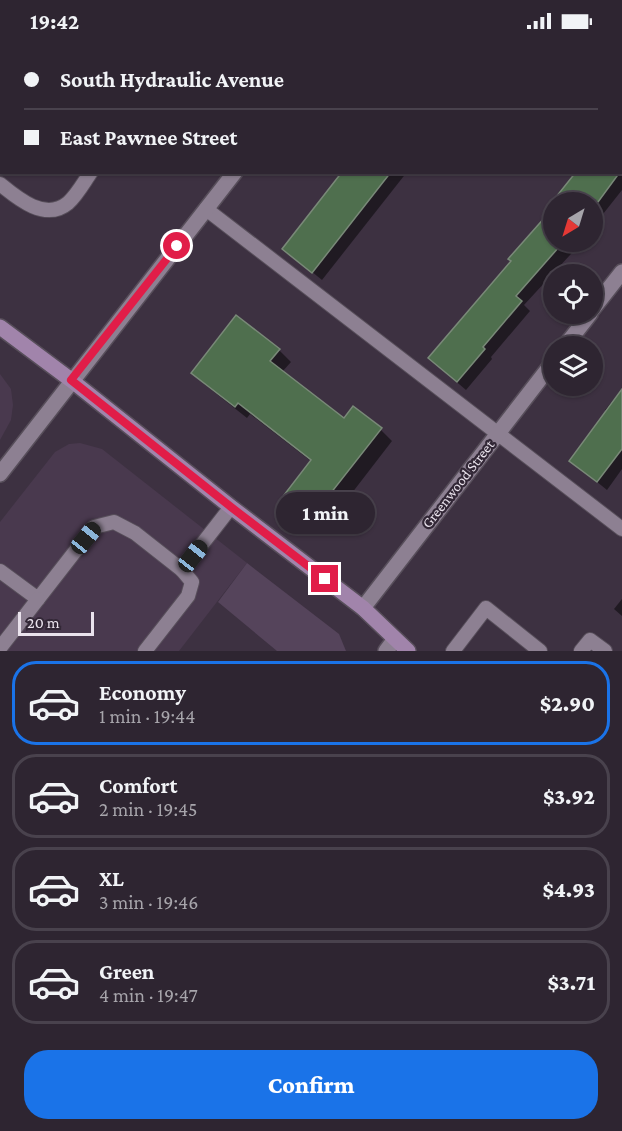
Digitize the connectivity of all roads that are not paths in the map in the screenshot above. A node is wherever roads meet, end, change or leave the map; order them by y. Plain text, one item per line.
1 (90, 174) edge
2 (233, 174) edge
3 (0, 184) edge
4 (206, 209) junction
5 (622, 272) edge
6 (603, 297) edge
7 (581, 324) edge
8 (0, 327) edge
9 (572, 336) edge
10 (543, 375) edge
11 (71, 380) junction
12 (498, 433) junction
13 (0, 474) edge
14 (231, 507) junction
15 (622, 529) edge
16 (182, 570) junction
17 (0, 571) edge
18 (38, 599) junction
19 (363, 608) junction
20 (391, 645) edge
21 (0, 648) edge
22 (145, 651) edge
23 (408, 651) edge
24 (453, 651) edge
25 (540, 651) edge
26 (581, 651) edge
27 (605, 651) edge

1 - 3 lane
2 - 4 street
4 - 11 street
4 - 12 lane
5 - 6 street
7 - 9 street
8 - 11 main road
10 - 12 street, Greenwood Street
11 - 13 street
11 - 14 main road
12 - 15 lane
12 - 19 street, Greenwood Street
14 - 16 lane
14 - 19 main road
16 - 18 lane
16 - 22 lane
17 - 18 lane
18 - 21 lane
19 - 20 main road
20 - 23 main road
24 - 25 lane
26 - 27 lane

